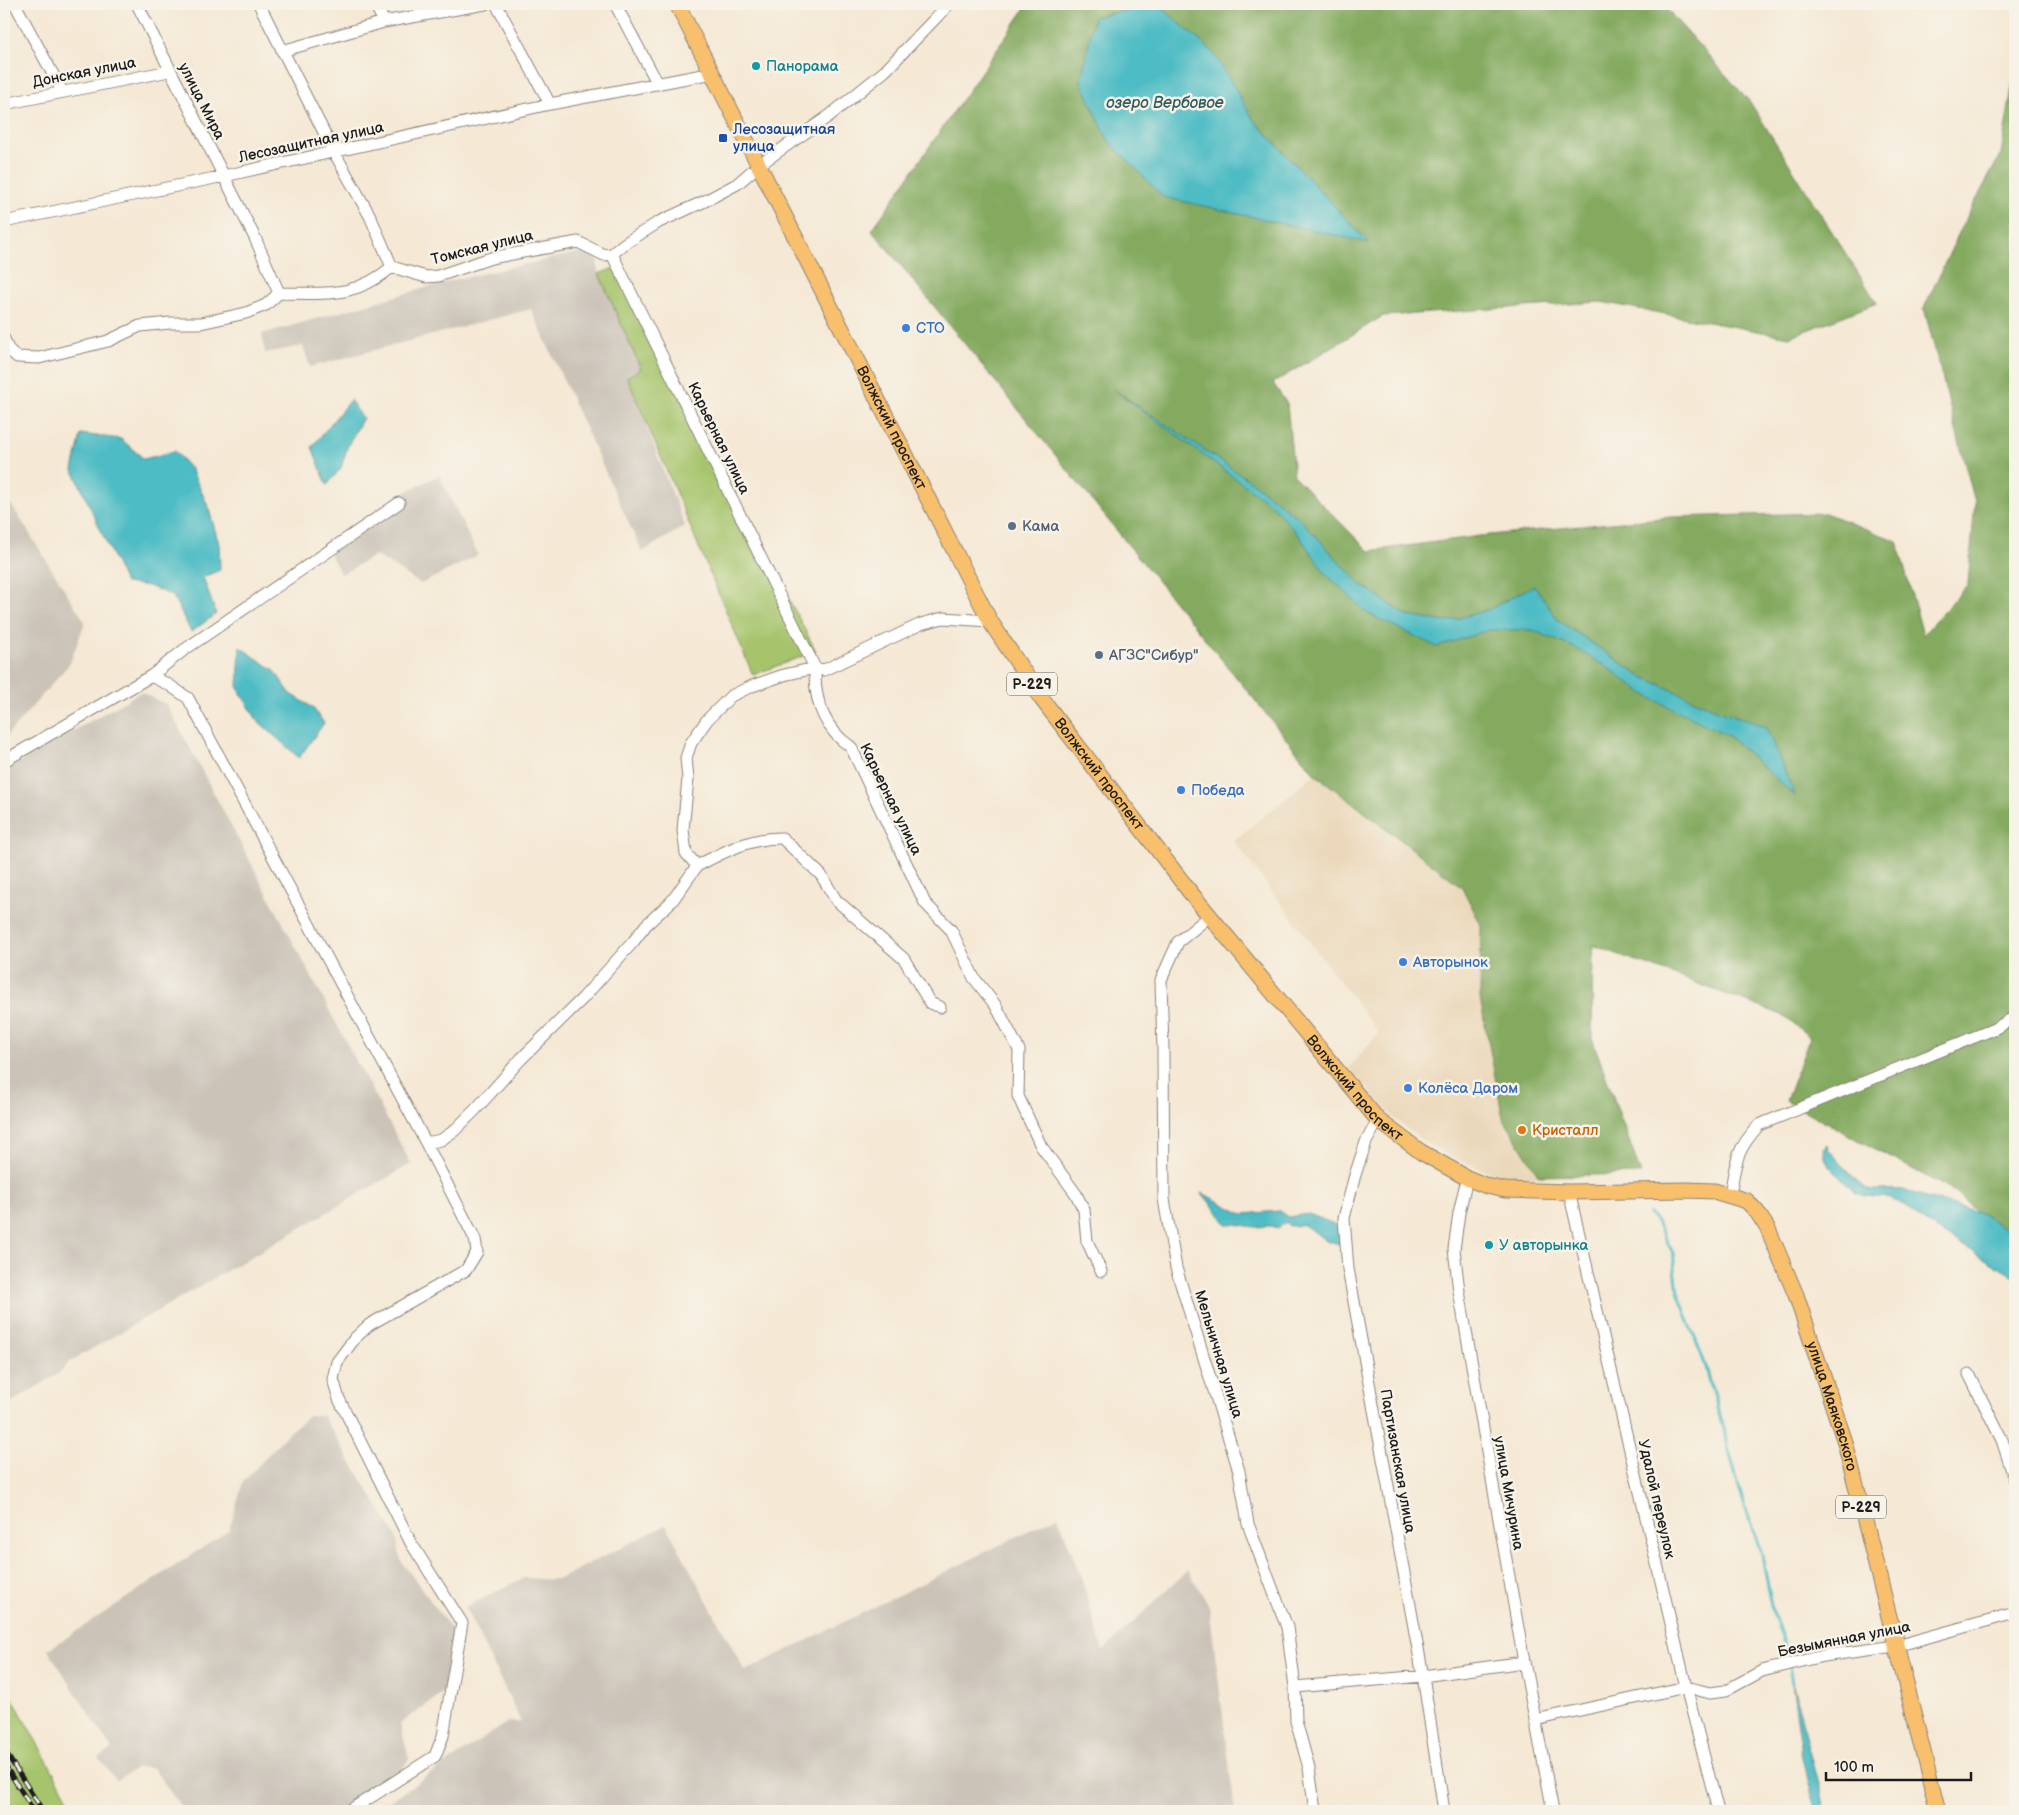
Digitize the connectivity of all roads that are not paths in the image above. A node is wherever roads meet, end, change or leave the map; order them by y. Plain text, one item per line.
1 (16, 4) edge
2 (137, 4) edge
3 (259, 4) edge
4 (375, 4) edge
5 (484, 4) edge
6 (496, 4) edge
7 (615, 4) edge
8 (677, 4) edge
9 (949, 4) edge
10 (384, 22) junction
11 (282, 51) junction
12 (170, 70) junction
13 (713, 73) junction
14 (658, 84) junction
15 (62, 91) junction
16 (4, 104) edge
17 (550, 104) junction
18 (334, 152) junction
19 (759, 165) junction
20 (224, 176) junction
21 (4, 222) edge
22 (612, 254) junction
23 (392, 267) junction
24 (279, 293) junction
25 (4, 339) edge
26 (399, 503) dead end
27 (990, 621) junction
28 (815, 668) junction
29 (151, 676) junction
30 (4, 761) edge
31 (697, 866) junction
32 (1211, 916) junction
33 (940, 1007) dead end
34 (2015, 1017) edge
35 (1378, 1120) junction
36 (426, 1144) junction
37 (1468, 1178) junction
38 (1569, 1192) junction
39 (1730, 1195) junction
40 (1757, 1212) joint
41 (1101, 1271) dead end
42 (1969, 1374) dead end
43 (2015, 1480) edge
44 (2015, 1613) edge
45 (1896, 1646) junction
46 (1524, 1662) junction
47 (1423, 1676) junction
48 (1295, 1687) junction
49 (1686, 1687) junction
50 (1535, 1720) junction
51 (349, 1811) edge
52 (1316, 1811) edge
53 (1444, 1811) edge
54 (1553, 1811) edge
55 (1718, 1811) edge
56 (1938, 1811) edge

1 - 15 street
2 - 12 street, улица Мира
3 - 11 street
4 - 10 street
5 - 10 street
6 - 17 street
7 - 14 street
8 - 13 main road, Волжский проспект / Р-229
9 - 19 street
10 - 11 street
11 - 18 street
12 - 15 street, Донская улица
12 - 20 street, улица Мира
13 - 14 street, Лесозащитная улица
13 - 19 main road, Волжский проспект / Р-229
14 - 17 street, Лесозащитная улица
15 - 16 street, Донская улица
17 - 18 street, Лесозащитная улица
18 - 20 street, Лесозащитная улица
18 - 23 street
19 - 22 street
19 - 27 main road, Волжский проспект / Р-229
20 - 21 street, Лесозащитная улица
20 - 24 street, улица Мира
22 - 23 street, Томская улица
22 - 28 street, Карьерная улица
23 - 24 street
24 - 25 street
26 - 29 street
27 - 28 street
27 - 32 main road, Волжский проспект / Р-229
28 - 31 street
28 - 41 street, Карьерная улица
29 - 30 street
29 - 36 street
31 - 33 street
31 - 36 street
32 - 35 main road, Волжский проспект / Р-229
32 - 48 street, Мельничная улица
34 - 39 street
35 - 37 main road, Волжский проспект / Р-229
35 - 47 street, Партизанская улица
36 - 51 street
37 - 38 main road, Волжский проспект / Р-229
37 - 46 street, улица Мичурина
38 - 39 main road, Волжский проспект / Р-229
38 - 49 street, Удалой переулок
39 - 40 main road, Волжский проспект / Р-229
40 - 45 main road, улица Маяковского / Р-229
42 - 43 street
44 - 45 street, Безымянная улица
45 - 49 street, Безымянная улица
45 - 56 main road, улица Маяковского / Р-229
46 - 47 street
46 - 50 street, улица Мичурина
47 - 48 street
47 - 53 street, Партизанская улица
48 - 52 street, Мельничная улица
49 - 50 street, Безымянная улица
49 - 55 street, Удалой переулок
50 - 54 street, улица Мичурина

